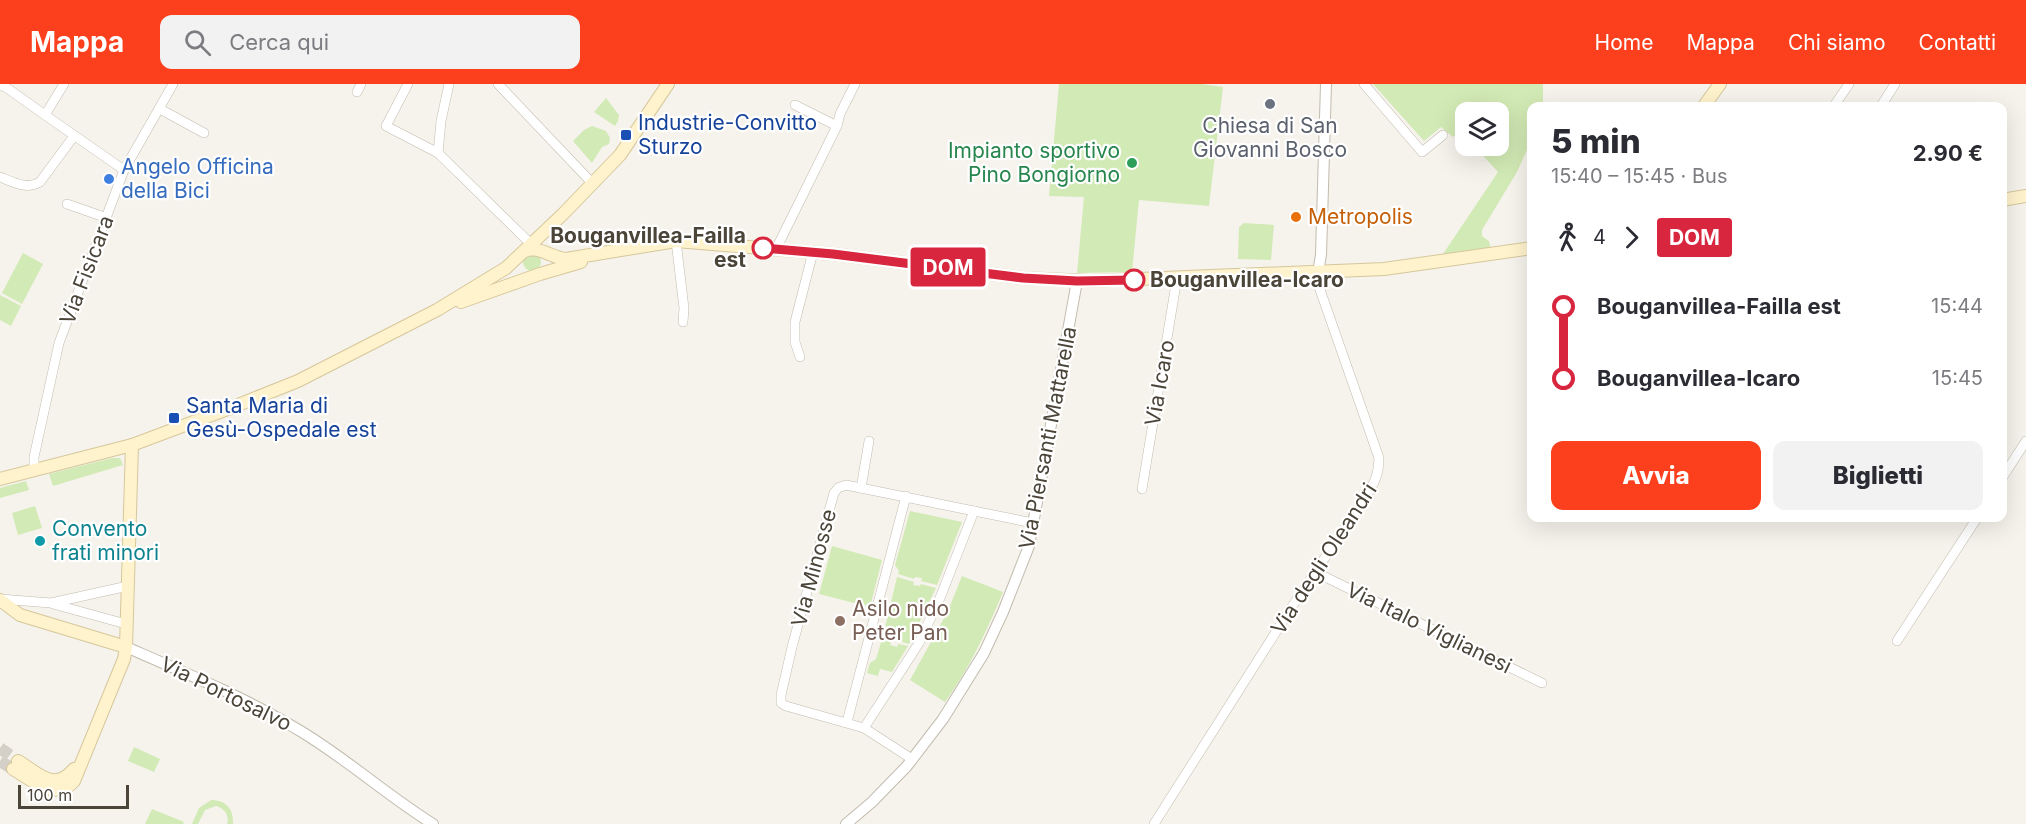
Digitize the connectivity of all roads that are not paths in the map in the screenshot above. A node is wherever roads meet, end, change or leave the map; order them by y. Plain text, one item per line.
1 (64, 84) edge
2 (174, 84) edge
3 (408, 84) edge
4 (449, 84) edge
5 (498, 84) edge
6 (668, 84) edge
7 (855, 84) edge
8 (1326, 84) edge
9 (1364, 84) edge
10 (1720, 84) edge
11 (1730, 84) edge
12 (1849, 84) edge
13 (1895, 84) edge
14 (0, 85) edge
15 (1707, 102) edge
16 (1717, 102) edge
17 (1837, 102) edge
18 (1884, 102) edge
19 (795, 105) dead end
20 (160, 109) junction
21 (45, 115) junction
22 (837, 126) junction
23 (204, 133) dead end
24 (1443, 135) dead end
25 (77, 137) junction
26 (438, 153) junction
27 (124, 170) junction
28 (0, 177) edge
29 (593, 184) junction
30 (2026, 196) edge
31 (2007, 199) edge
32 (67, 204) dead end
33 (563, 214) junction
34 (106, 218) junction
35 (676, 241) junction
36 (776, 249) junction
37 (1527, 249) edge
38 (526, 250) junction
39 (813, 252) junction
40 (605, 253) junction
41 (544, 255) junction
42 (1318, 272) junction
43 (537, 274) junction
44 (1177, 279) junction
45 (1077, 281) junction
46 (437, 310) junction
47 (683, 322) dead end
48 (800, 357) dead end
49 (869, 441) dead end
50 (2026, 441) edge
51 (132, 445) junction
52 (90, 456) junction
53 (34, 469) junction
54 (2007, 470) edge
55 (0, 480) edge
56 (861, 488) junction
57 (1142, 489) dead end
58 (906, 496) junction
59 (974, 511) junction
60 (1974, 522) edge
61 (1033, 523) junction
62 (1316, 572) junction
63 (128, 586) junction
64 (0, 600) edge
65 (51, 603) junction
66 (126, 624) junction
67 (1897, 641) dead end
68 (126, 647) junction
69 (1542, 683) dead end
70 (846, 722) junction
71 (864, 728) junction
72 (912, 759) junction
73 (16, 765) tunnel mouth
74 (433, 824) edge
75 (846, 824) edge
76 (1154, 824) edge

1 - 21 street
2 - 20 street, Via Fisicara
3 - 26 street
4 - 26 street
5 - 29 street
6 - 29 main road
7 - 22 street
8 - 42 street
9 - 24 street
10 - 15 main road
11 - 16 main road
12 - 17 street
13 - 18 street
14 - 21 street
19 - 22 street
20 - 23 street
20 - 27 street, Via Fisicara
21 - 25 street
22 - 36 street
25 - 27 street
25 - 28 street
26 - 38 street
27 - 34 street, Via Fisicara
29 - 33 main road
30 - 31 main road
32 - 34 street
33 - 38 main road
33 - 41 main road
34 - 53 street, Via Fisicara
35 - 36 main road
35 - 40 main road
35 - 47 street
36 - 39 main road
37 - 42 main road
38 - 41 main road
38 - 43 main road
38 - 46 main road
39 - 45 main road
39 - 48 street
40 - 41 main road
40 - 43 main road
41 - 43 main road
42 - 44 main road
42 - 62 street, Via degli Oleandri
43 - 46 main road
44 - 45 main road
44 - 57 street, Via Icaro
45 - 61 street, Via Piersanti Mattarella
46 - 51 main road
49 - 56 street
50 - 54 street
51 - 52 main road
51 - 63 main road
52 - 53 main road
52 - 55 main road
53 - 55 main road
56 - 58 street, Via Minosse
56 - 70 street, Via Minosse
58 - 59 street, Via Minosse
58 - 70 street
59 - 61 street, Via Minosse
59 - 71 street
60 - 67 street
61 - 72 street, Via Piersanti Mattarella
62 - 69 street, Via Italo Viglianesi
62 - 76 street, Via degli Oleandri
63 - 65 street
63 - 66 main road
64 - 65 street
64 - 68 main road, Via Portosalvo
65 - 66 street
66 - 68 main road
68 - 73 main road
68 - 74 street, Via Portosalvo
70 - 71 street, Via Minosse
71 - 72 street, Via Minosse
72 - 75 street, Via Piersanti Mattarella

